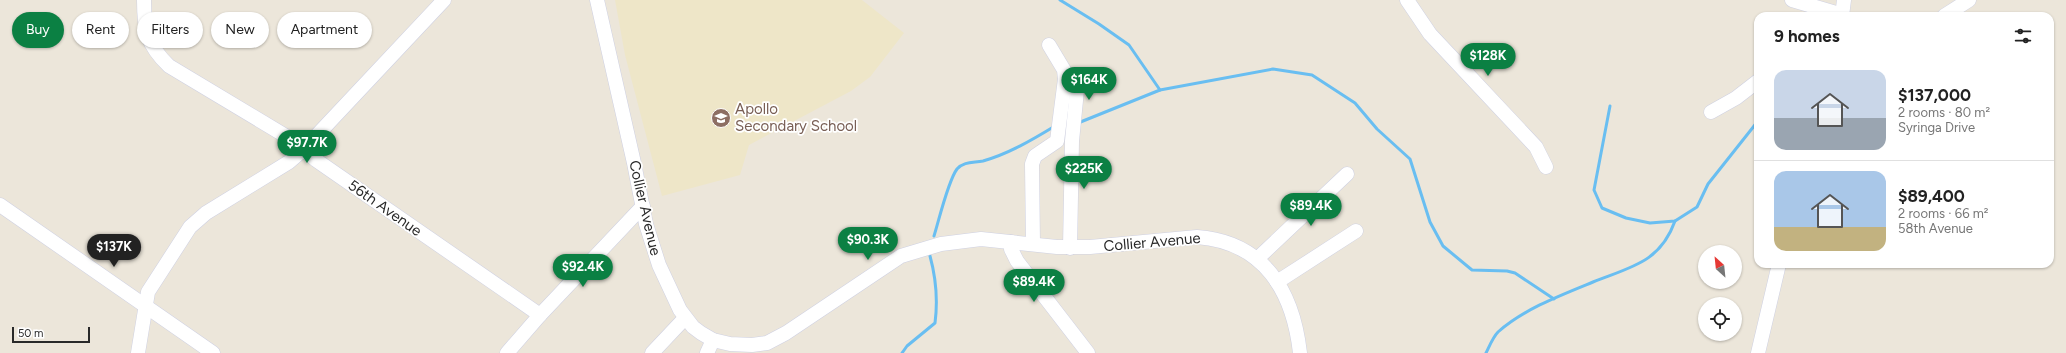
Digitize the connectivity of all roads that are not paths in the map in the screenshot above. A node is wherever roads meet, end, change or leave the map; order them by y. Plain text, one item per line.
1 (144, 0) edge
2 (444, 0) edge
3 (597, 0) edge
4 (1407, 0) edge
5 (1792, 0) edge
6 (1969, 0) edge
7 (1839, 11) edge
8 (1950, 12) edge
9 (1049, 45) dead end
10 (1078, 80) dead end
11 (1754, 84) edge
12 (1711, 112) dead end
13 (1069, 122) junction
14 (304, 149) junction
15 (1546, 167) dead end
16 (1347, 174) dead end
17 (0, 204) edge
18 (643, 206) junction
19 (1356, 231) dead end
20 (1011, 242) junction
21 (1033, 244) junction
22 (1070, 248) junction
23 (1257, 259) junction
24 (1778, 268) edge
25 (1277, 282) junction
26 (145, 306) junction
27 (540, 315) junction
28 (685, 318) junction
29 (713, 340) junction
30 (740, 349) edge
31 (138, 353) edge
32 (213, 353) edge
33 (507, 353) edge
34 (652, 353) edge
35 (706, 353) edge
36 (1088, 353) edge
37 (1300, 353) edge
38 (1758, 353) edge

1 - 14 street, 56th Avenue
2 - 14 street
3 - 18 street, Collier Avenue
4 - 15 street
5 - 7 street
6 - 8 street
9 - 13 street
10 - 13 street
11 - 12 street
13 - 21 street
13 - 22 street
14 - 26 street
14 - 27 street, 56th Avenue
16 - 23 street
17 - 26 street
18 - 27 street
18 - 28 street, Collier Avenue
19 - 25 street
20 - 21 street, Collier Avenue
20 - 30 street, Collier Avenue
20 - 36 street
21 - 22 street, Collier Avenue
22 - 23 street, Collier Avenue
23 - 25 street, Collier Avenue
24 - 38 street
25 - 37 street, Collier Avenue
26 - 31 street
26 - 32 street
27 - 33 street
28 - 29 street, Collier Avenue
28 - 34 street
29 - 30 street, Collier Avenue
29 - 35 street

